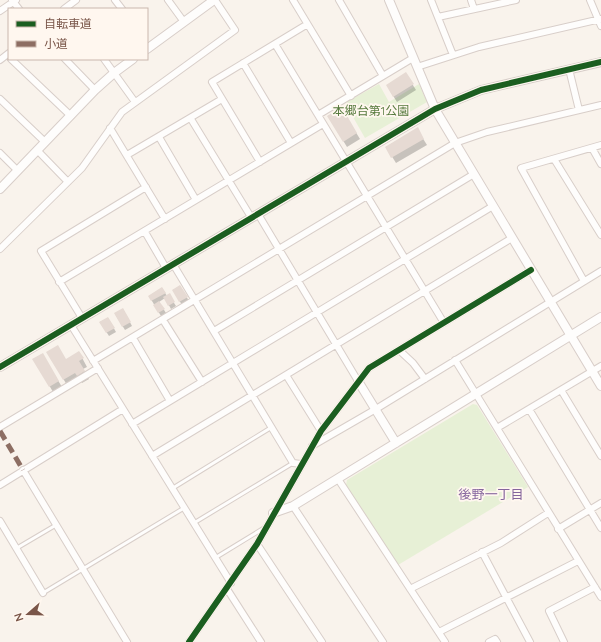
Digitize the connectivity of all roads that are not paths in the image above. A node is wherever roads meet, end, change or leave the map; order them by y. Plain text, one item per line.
1 (76, 0) edge
2 (168, 0) edge
3 (214, 0) edge
4 (293, 0) edge
5 (339, 0) edge
6 (389, 0) edge
7 (431, 0) edge
8 (471, 0) edge
9 (512, 0) edge
10 (590, 0) edge
11 (14, 1) edge
12 (66, 8) edge
13 (474, 9) junction
14 (0, 11) edge
15 (438, 18) junction
16 (600, 19) edge
17 (184, 22) junction
18 (306, 24) junction
19 (601, 26) edge
20 (276, 44) junction
21 (148, 46) edge
22 (453, 55) junction
23 (413, 58) junction
24 (13, 60) edge
25 (65, 60) edge
26 (105, 60) edge
27 (132, 60) edge
28 (601, 62) edge
29 (242, 63) junction
30 (417, 67) junction
31 (569, 69) junction
32 (114, 73) junction
33 (384, 76) junction
34 (96, 90) junction
35 (351, 96) junction
36 (0, 99) edge
37 (222, 99) junction
38 (135, 102) junction
39 (601, 105) edge
40 (435, 108) junction
41 (579, 110) junction
42 (318, 115) junction
43 (71, 116) junction
44 (191, 118) junction
45 (322, 124) junction
46 (110, 128) junction
47 (158, 137) junction
48 (45, 142) junction
49 (291, 143) junction
50 (455, 143) junction
51 (601, 145) edge
52 (592, 148) junction
53 (37, 150) junction
54 (0, 153) edge
55 (127, 155) junction
56 (554, 159) junction
57 (346, 160) junction
58 (260, 162) junction
59 (601, 164) edge
60 (18, 170) junction
61 (474, 174) junction
62 (229, 181) junction
63 (68, 182) junction
64 (146, 187) junction
65 (0, 189) edge
66 (367, 196) junction
67 (196, 200) junction
68 (493, 206) junction
69 (254, 215) junction
70 (165, 219) junction
71 (386, 227) junction
72 (145, 232) junction
73 (601, 235) edge
74 (512, 238) junction
75 (0, 249) edge
76 (279, 250) junction
77 (406, 259) junction
78 (170, 266) junction
79 (531, 270) junction
80 (601, 271) edge
81 (298, 280) junction
82 (584, 281) junction
83 (59, 282) junction
84 (425, 291) junction
85 (195, 300) junction
86 (551, 302) junction
87 (317, 312) junction
88 (601, 317) edge
89 (82, 318) junction
90 (163, 320) junction
91 (444, 323) junction
92 (71, 325) junction
93 (214, 331) junction
94 (571, 336) junction
95 (133, 338) junction
96 (336, 344) junction
97 (399, 350) junction
98 (455, 360) junction
99 (94, 361) junction
100 (233, 363) junction
101 (601, 366) edge
102 (0, 368) edge
103 (98, 368) junction
104 (592, 371) junction
105 (286, 374) junction
106 (425, 379) junction
107 (358, 381) junction
108 (202, 382) junction
109 (601, 386) edge
110 (561, 390) junction
111 (475, 394) junction
112 (252, 395) junction
113 (170, 401) junction
114 (123, 409) junction
115 (376, 409) junction
116 (530, 409) junction
117 (132, 424) junction
118 (0, 427) edge
119 (272, 427) junction
120 (497, 428) junction
121 (321, 431) junction
122 (396, 443) junction
123 (312, 446) junction
124 (152, 456) junction
125 (601, 456) edge
126 (293, 463) junction
127 (301, 464) junction
128 (23, 470) junction
129 (338, 479) junction
130 (0, 485) edge
131 (172, 489) junction
132 (601, 503) edge
133 (293, 506) junction
134 (184, 508) junction
135 (590, 510) junction
136 (273, 513) junction
137 (548, 513) junction
138 (0, 521) edge
139 (194, 523) junction
140 (56, 524) junction
141 (264, 528) junction
142 (601, 528) edge
143 (558, 529) junction
144 (257, 544) junction
145 (17, 548) junction
146 (482, 552) junction
147 (215, 558) junction
148 (578, 561) junction
149 (83, 569) junction
150 (231, 583) junction
151 (595, 587) junction
152 (226, 589) junction
153 (410, 589) junction
154 (43, 592) joint
155 (601, 597) edge
156 (506, 598) junction
157 (439, 632) junction
158 (190, 641) edge
159 (128, 642) edge
160 (261, 642) edge
161 (322, 642) edge
162 (383, 642) edge
163 (445, 642) edge
164 (489, 642) edge
165 (497, 642) edge
166 (530, 642) edge
167 (564, 642) edge

1 - 12 street
2 - 17 street
3 - 17 street
3 - 38 street
4 - 18 street
5 - 33 street
6 - 23 street
7 - 15 street
8 - 13 street
9 - 13 street
10 - 16 street
11 - 14 street
13 - 15 street
15 - 22 street
16 - 19 street
16 - 22 street
17 - 21 street
18 - 20 street
18 - 35 street
20 - 29 street
20 - 42 street
22 - 30 street
23 - 30 street
23 - 33 street
24 - 43 street
25 - 34 street
26 - 32 street
27 - 32 street
28 - 31 street
29 - 37 street
29 - 49 street
30 - 40 street
31 - 40 street
31 - 41 street
32 - 34 street
32 - 38 street
33 - 35 street
34 - 43 street
35 - 42 street
36 - 48 street
37 - 44 street
37 - 58 street
38 - 46 street
39 - 41 street
40 - 50 street
40 - 57 street
41 - 50 street
42 - 45 street
43 - 48 street
44 - 47 street
44 - 62 street
45 - 49 street
45 - 57 street
46 - 55 street
46 - 63 street
47 - 55 street
47 - 67 street
48 - 53 street
49 - 58 street
50 - 61 street
50 - 66 street
51 - 52 street
52 - 56 street
52 - 59 street
53 - 60 street
53 - 63 street
54 - 60 street
55 - 64 street
56 - 73 street
56 - 82 street
57 - 66 street
57 - 69 street
58 - 62 street
60 - 65 street
61 - 68 street
61 - 71 street
62 - 67 street
62 - 69 street
63 - 75 street
64 - 70 street
64 - 83 street
66 - 71 street
66 - 76 street
67 - 70 street
68 - 74 street
68 - 77 street
69 - 76 street
69 - 78 street
70 - 72 street
71 - 77 street
71 - 81 street
72 - 78 street
72 - 83 street
74 - 79 street
74 - 84 street
76 - 81 street
76 - 85 street
77 - 84 street
77 - 87 street
78 - 85 street
78 - 89 street
79 - 86 street
79 - 91 street
80 - 82 street
81 - 87 street
81 - 93 street
82 - 86 street
83 - 89 street
84 - 91 street
84 - 96 street
85 - 90 street
85 - 93 street
86 - 94 street
86 - 98 street
87 - 96 street
87 - 100 street
88 - 94 street
89 - 92 street
90 - 95 street
90 - 108 street
91 - 97 street
92 - 99 street
92 - 102 street
93 - 100 street
94 - 104 street
94 - 111 street
95 - 99 street
95 - 113 street
96 - 105 street
96 - 107 street
97 - 106 street
97 - 107 street
98 - 106 street
98 - 111 street
99 - 103 street
100 - 108 street
100 - 112 street
101 - 104 street
103 - 114 street
103 - 118 street
104 - 109 street
104 - 110 street
105 - 112 street
105 - 121 street
106 - 115 street
107 - 115 street
107 - 121 street
108 - 113 street
110 - 116 street
110 - 125 street
111 - 120 street
111 - 122 street
112 - 119 street
112 - 124 street
113 - 117 street
114 - 117 street
114 - 128 street
115 - 122 street
115 - 123 street
116 - 120 street
116 - 135 street
117 - 124 street
119 - 126 street
119 - 131 lane
120 - 137 street
121 - 123 street
122 - 129 street
123 - 127 street
124 - 131 street
126 - 127 street
126 - 139 lane
127 - 136 street
128 - 130 street
128 - 140 street
129 - 133 street
129 - 153 street
131 - 134 street
132 - 135 street
133 - 136 street
133 - 162 street
134 - 139 street
134 - 149 lane
135 - 142 street
135 - 143 street
136 - 141 street
137 - 143 street
137 - 146 street
138 - 145 street
139 - 147 street
140 - 145 lane
140 - 149 street
141 - 144 street
141 - 147 lane
143 - 148 street
144 - 150 street
144 - 161 street
145 - 154 street
146 - 153 street
146 - 156 street
147 - 150 street
148 - 151 street
148 - 156 street
149 - 154 lane
149 - 159 street
150 - 152 street
151 - 155 street
151 - 167 street
152 - 158 street
152 - 160 street
153 - 157 street
156 - 157 street
156 - 166 street
157 - 163 street
164 - 165 street

